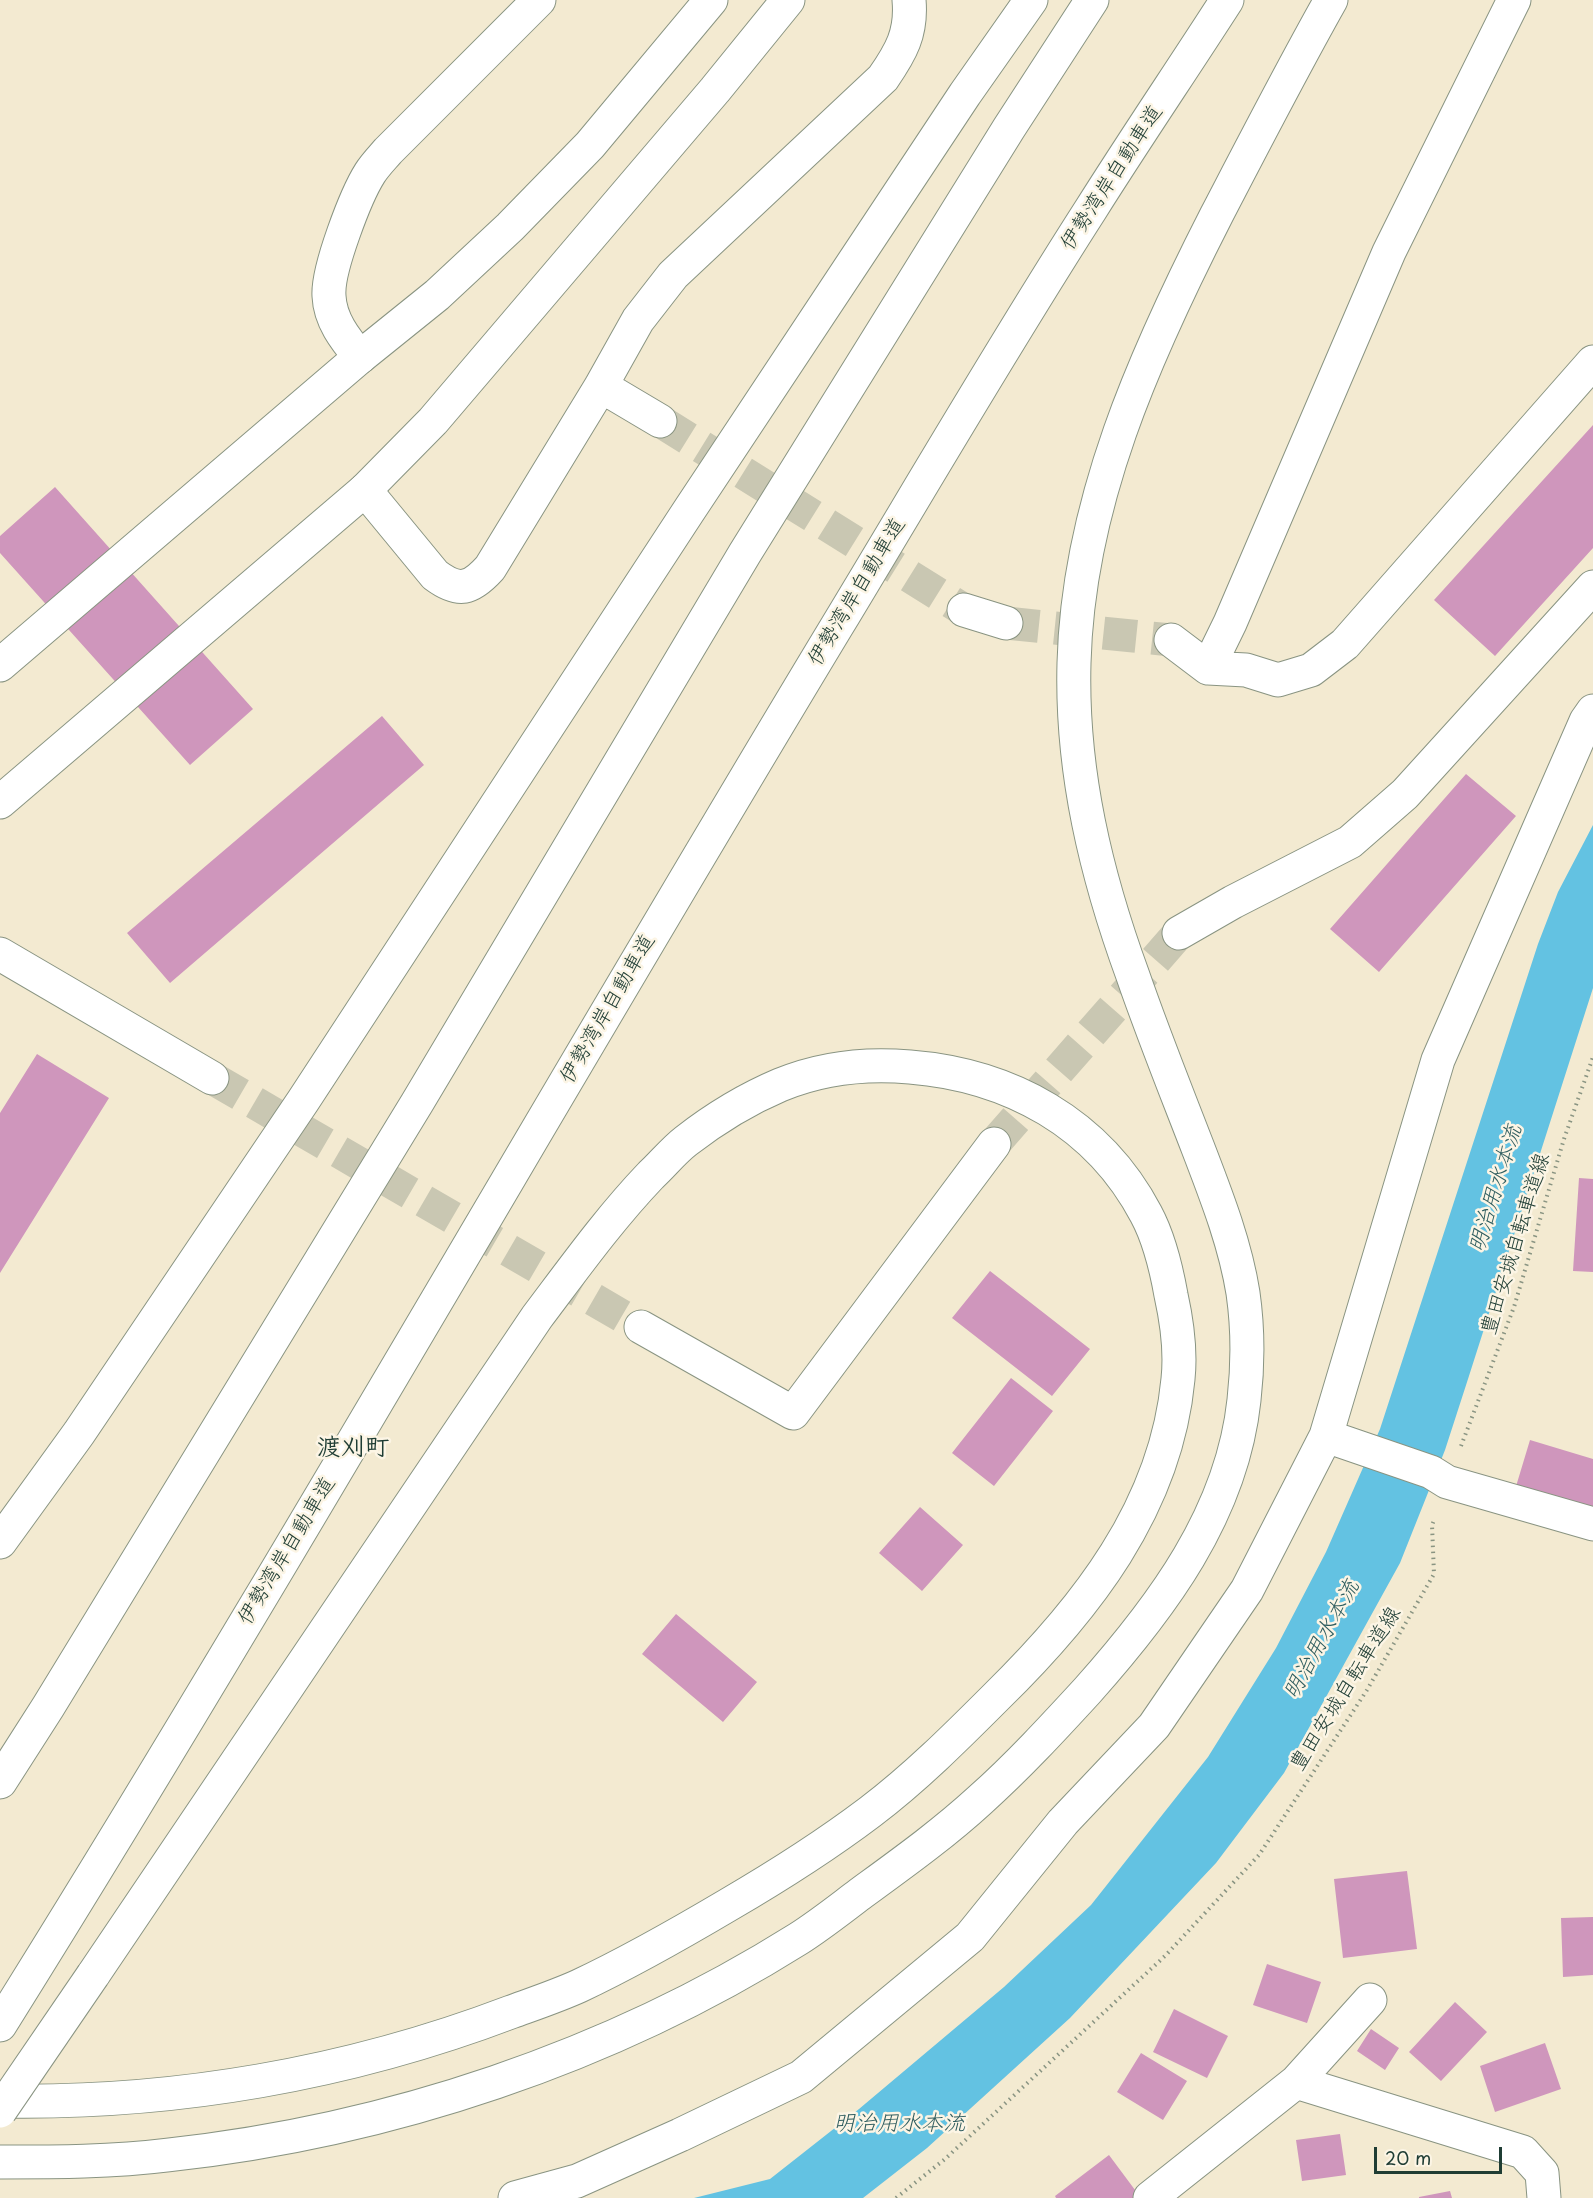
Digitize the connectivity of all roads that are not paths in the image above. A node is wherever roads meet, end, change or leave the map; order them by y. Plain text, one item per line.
1 (538, 0) edge
2 (711, 0) edge
3 (788, 0) edge
4 (909, 0) edge
5 (1031, 0) edge
6 (1092, 0) edge
7 (1227, 0) edge
8 (1331, 0) edge
9 (1514, 0) edge
10 (360, 357) junction
11 (1593, 362) edge
12 (601, 386) junction
13 (660, 421) tunnel mouth
14 (365, 490) junction
15 (1593, 587) edge
16 (964, 610) tunnel mouth
17 (1006, 622) tunnel mouth
18 (1171, 640) tunnel mouth
19 (0, 665) edge
20 (1208, 668) junction
21 (1593, 711) edge
22 (0, 802) edge
23 (1179, 933) tunnel mouth
24 (0, 954) edge
25 (212, 1078) tunnel mouth
26 (994, 1144) tunnel mouth
27 (641, 1327) tunnel mouth
28 (1326, 1436) junction
29 (1593, 1524) edge
30 (0, 1542) edge
31 (0, 1782) edge
32 (1370, 2000) dead end
33 (0, 2025) edge
34 (1296, 2082) junction
35 (0, 2101) edge
36 (0, 2111) edge
37 (0, 2162) edge
38 (580, 2189) edge
39 (515, 2198) edge
40 (1150, 2198) edge
41 (1544, 2198) edge

1 - 10 main road
2 - 10 main road
3 - 14 main road
4 - 12 main road
5 - 30 main road
6 - 31 main road
7 - 33 main road, 伊勢湾岸自動車道
8 - 37 main road
9 - 20 main road
10 - 19 main road
11 - 20 main road
12 - 13 main road
12 - 14 main road
14 - 22 main road
15 - 23 main road
16 - 17 main road
18 - 20 main road
21 - 28 main road
24 - 25 main road
26 - 27 main road
28 - 29 main road
28 - 38 main road
32 - 34 main road
34 - 40 main road
34 - 41 main road
35 - 36 main road, bridge
38 - 39 main road

